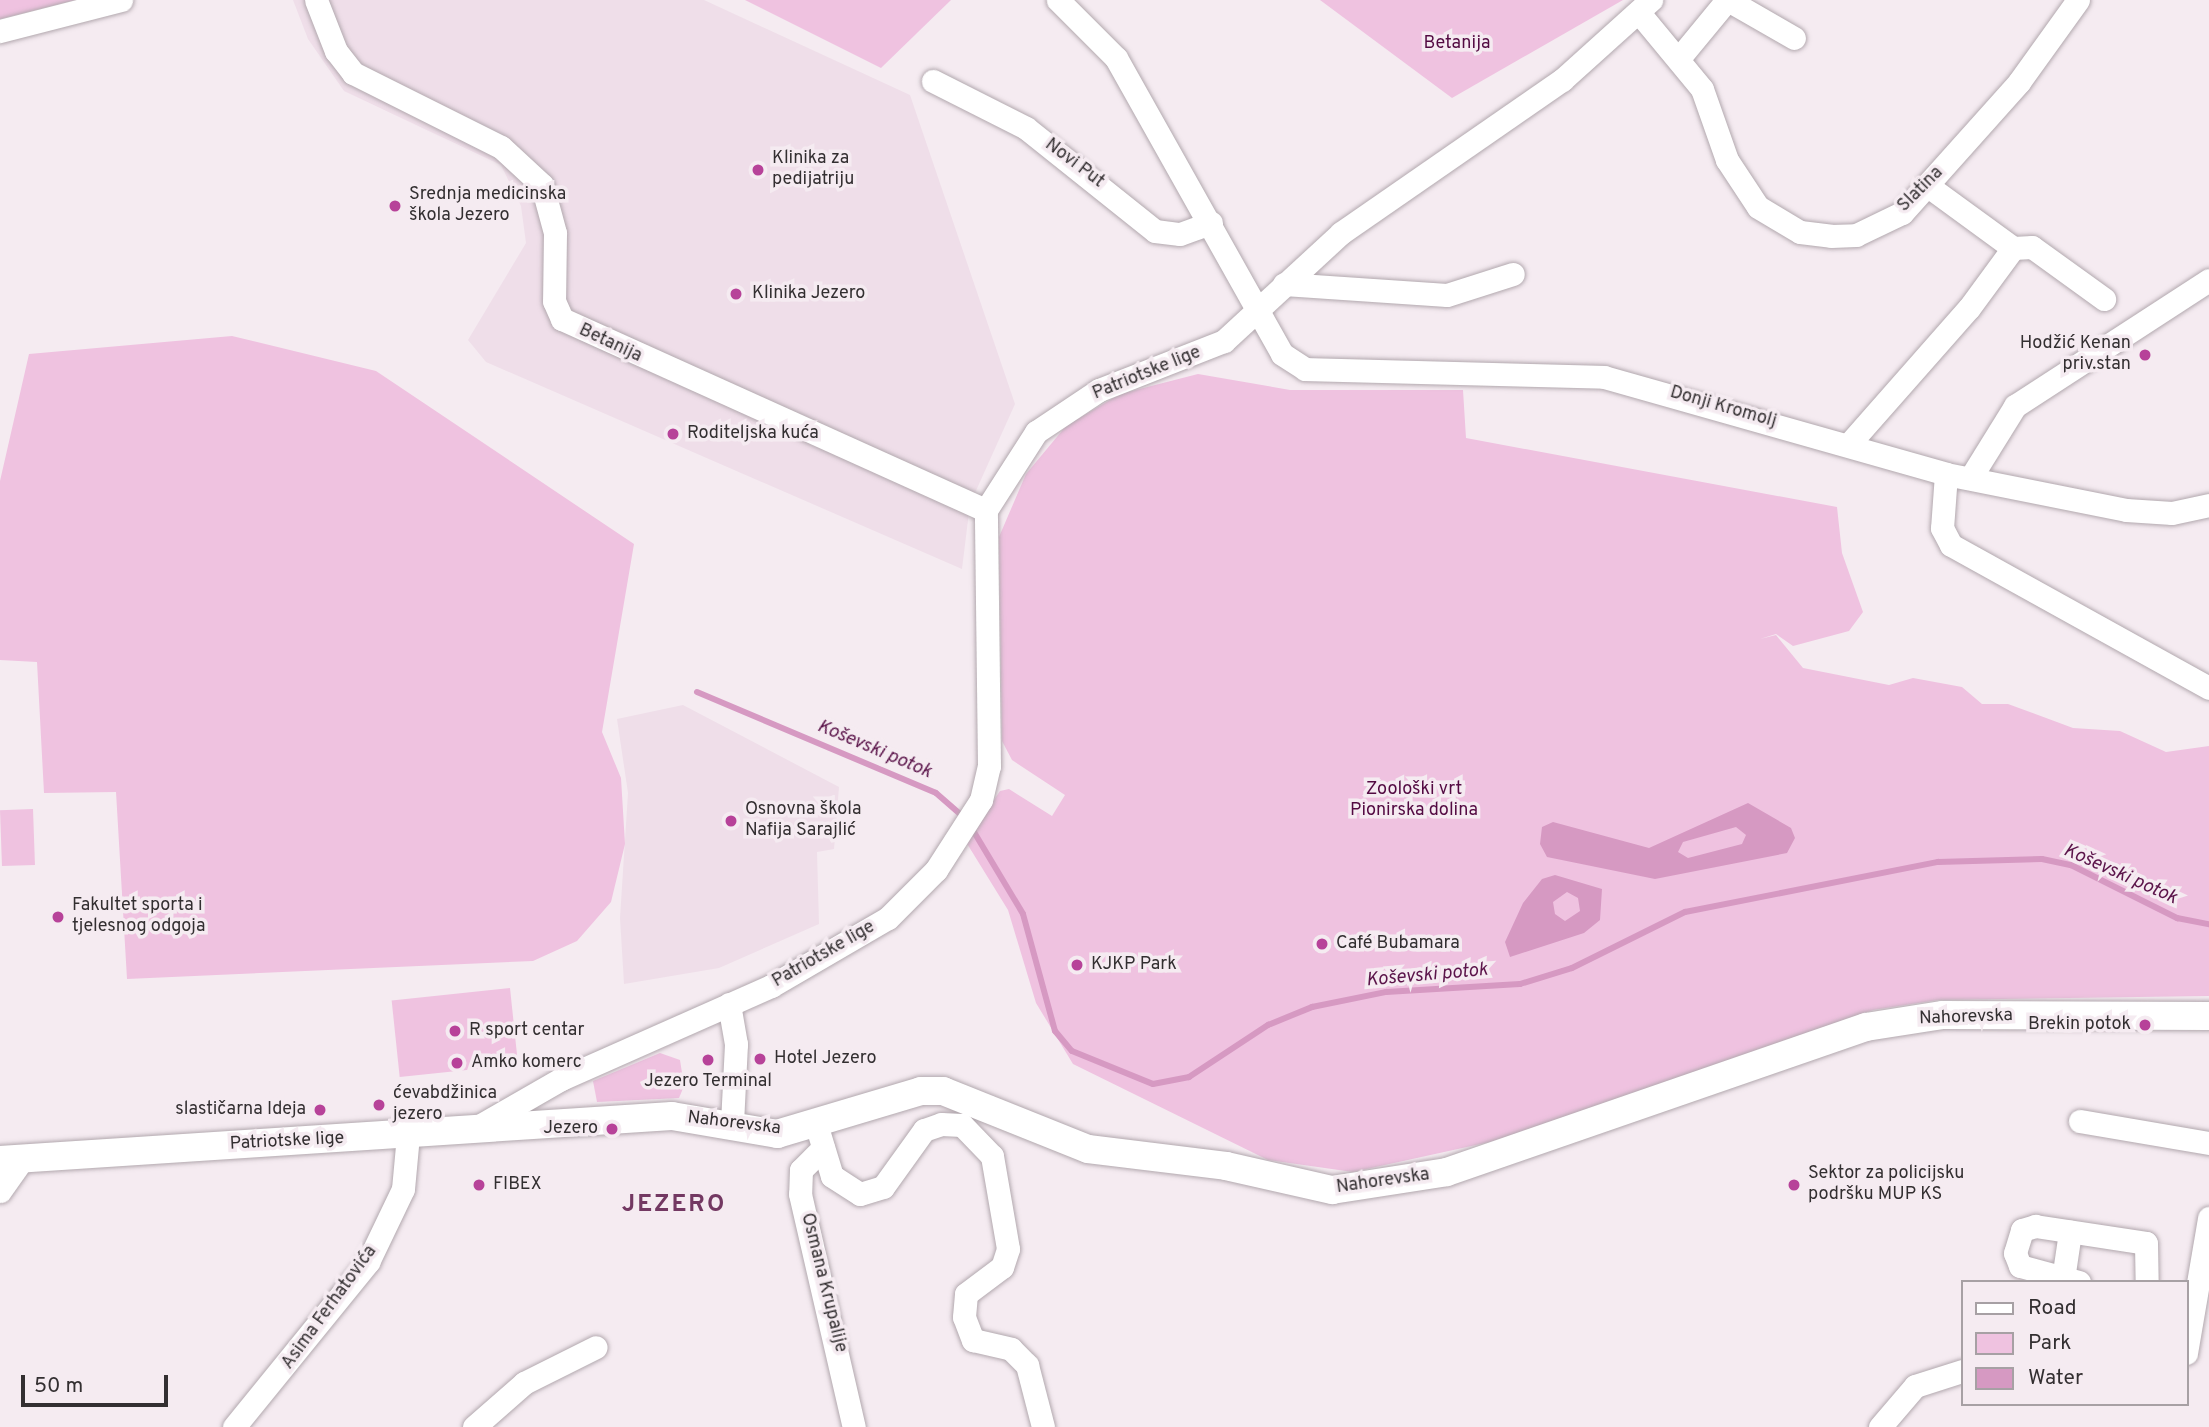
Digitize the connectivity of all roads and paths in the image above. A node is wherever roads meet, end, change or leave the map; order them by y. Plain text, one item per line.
1 (121, 0) edge
2 (316, 0) edge
3 (1058, 0) edge
4 (1727, 0) edge
5 (2078, 0) edge
6 (1645, 7) edge
7 (0, 31) edge
8 (1794, 38) dead end
9 (1680, 57) junction
10 (933, 81) dead end
11 (1928, 186) junction
12 (1211, 223) junction
13 (2013, 248) junction
14 (1513, 274) dead end
15 (2209, 280) edge
16 (1284, 284) junction
17 (2104, 299) dead end
18 (1259, 308) junction
19 (1849, 444) junction
20 (1946, 474) junction
21 (1970, 477) junction
22 (2209, 505) edge
23 (986, 510) junction
24 (2209, 688) edge
25 (729, 1004) junction
26 (2209, 1016) edge
27 (2080, 1121) dead end
28 (732, 1124) junction
29 (471, 1130) junction
30 (408, 1135) junction
31 (820, 1138) junction
32 (2209, 1143) edge
33 (12, 1158) edge
34 (0, 1191) edge
35 (2209, 1218) edge
36 (2070, 1232) junction
37 (2071, 1280) edge
38 (2147, 1280) edge
39 (2190, 1303) edge
40 (2188, 1328) edge
41 (596, 1347) dead end
42 (1960, 1372) edge
43 (234, 1427) edge
44 (474, 1427) edge
45 (855, 1427) edge
46 (1043, 1427) edge
47 (1880, 1427) edge

1 - 7 street
2 - 23 street, Betanija
3 - 12 street, Donji Kromolj
4 - 8 street
4 - 9 street
5 - 11 street, Slatina
6 - 9 street, Slatina
6 - 16 street, Patriotske lige
9 - 11 street, Slatina
10 - 12 street, Novi Put
11 - 13 street
12 - 18 street, Donji Kromolj
13 - 17 street
13 - 19 street
14 - 16 street
15 - 21 street
16 - 18 street, Patriotske lige
18 - 19 street, Donji Kromolj
18 - 23 street, Patriotske lige
19 - 20 street, Donji Kromolj
20 - 21 street, Donji Kromolj
20 - 24 street
21 - 22 street, Donji Kromolj
23 - 25 street, Patriotske lige
25 - 28 street
25 - 29 street, Patriotske lige
26 - 31 street, Nahorevska
27 - 32 street
28 - 29 street, Nahorevska
28 - 31 street, Nahorevska
29 - 30 street, Patriotske lige
30 - 33 street, Patriotske lige
30 - 43 street, Asima Ferhatovića
31 - 45 street, Osmana Krupalije
31 - 46 street
33 - 34 street, Patriotske lige
35 - 39 street
36 - 37 street
36 - 37 street
36 - 38 street
39 - 40 street
41 - 44 street
42 - 47 street

